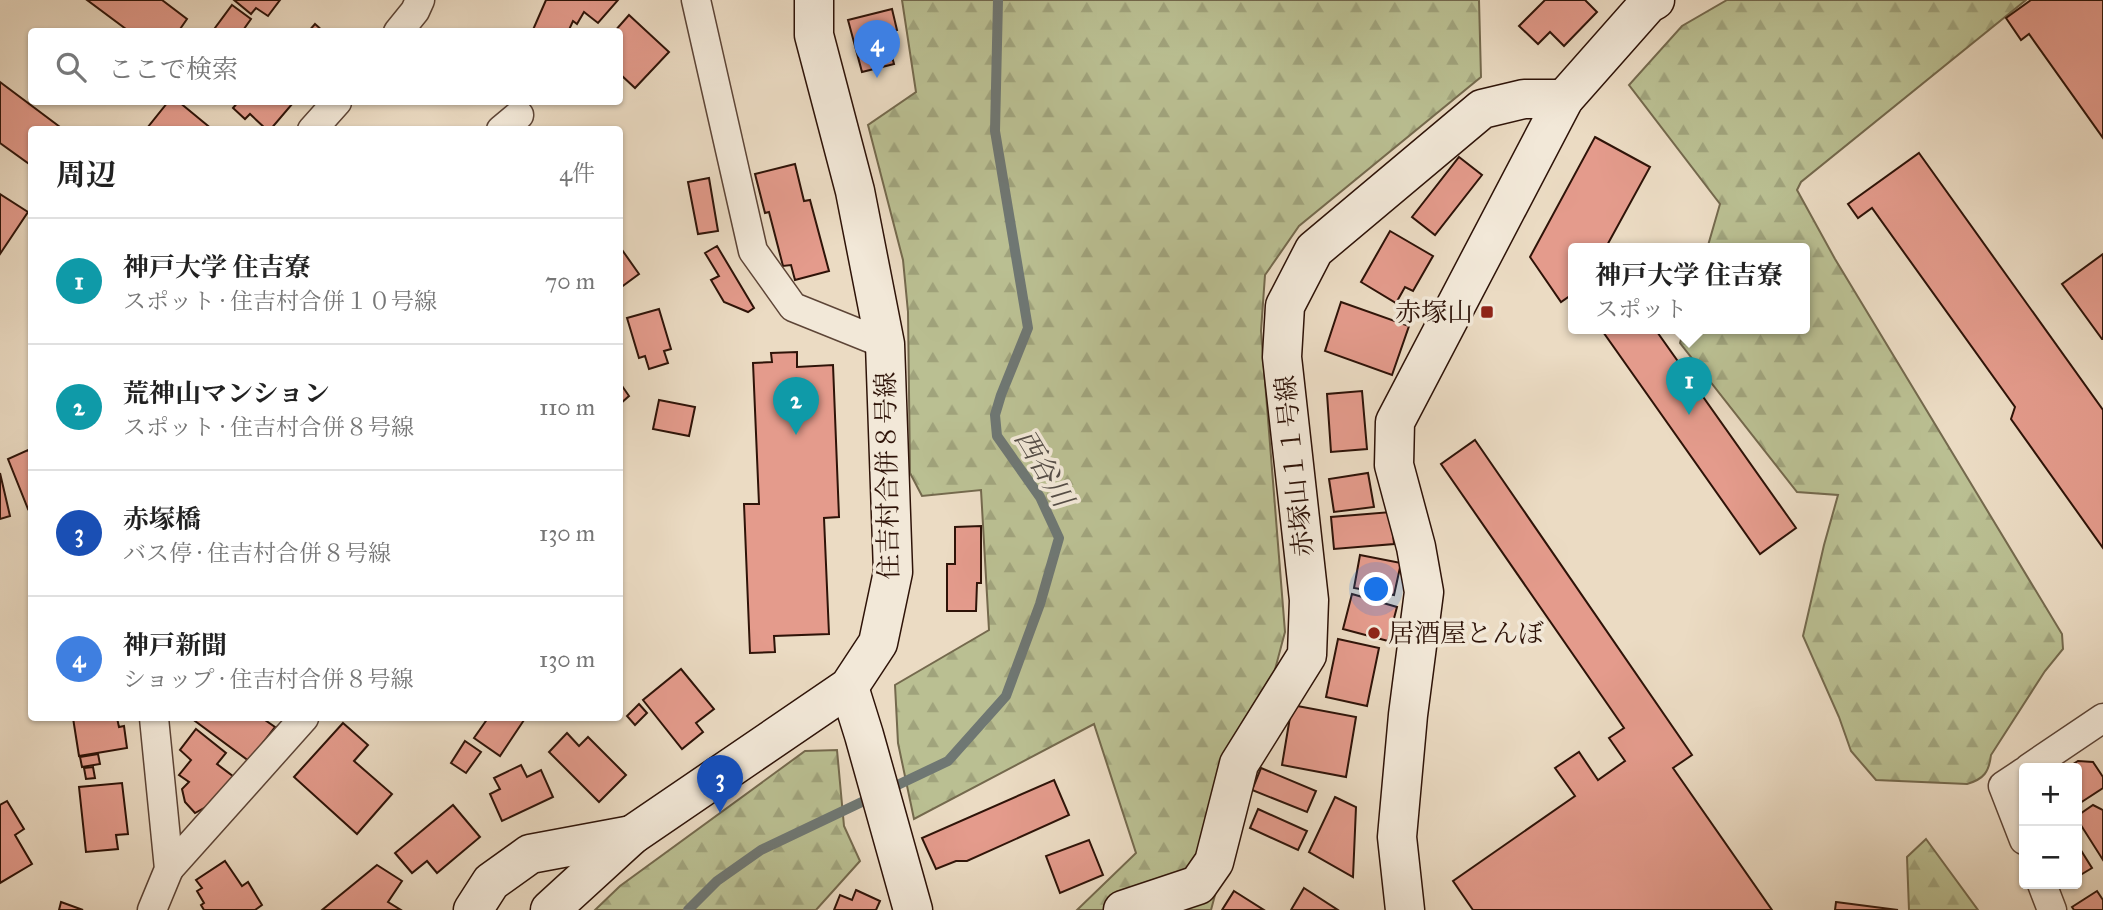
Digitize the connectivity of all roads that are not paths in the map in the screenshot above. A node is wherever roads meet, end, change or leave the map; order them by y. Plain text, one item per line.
1 (420, 0) edge
2 (696, 0) edge
3 (814, 0) edge
4 (1655, 0) edge
5 (401, 28) edge
6 (1564, 99) junction
7 (334, 105) edge
8 (316, 126) edge
9 (885, 344) junction
10 (849, 687) junction
11 (2103, 718) edge
12 (154, 721) edge
13 (300, 721) edge
14 (2036, 763) edge
15 (2019, 775) edge
16 (2019, 827) edge
17 (632, 835) junction
18 (169, 869) junction
19 (2044, 889) edge
20 (152, 910) edge
21 (473, 910) edge
22 (550, 910) edge
23 (913, 910) edge
24 (1123, 910) edge
25 (1405, 910) edge
26 (2052, 910) edge

1 - 5 street
2 - 9 street
3 - 9 street, 住吉村合併８号線
4 - 6 street
6 - 24 street, 赤塚山１１号線
6 - 25 street
7 - 8 street
9 - 10 street, 住吉村合併８号線
10 - 17 street, 住吉村合併８号線
10 - 23 street
11 - 14 street
12 - 18 street
13 - 18 street
15 - 16 street
17 - 21 street
17 - 22 street, 住吉村合併８号線
18 - 20 street
19 - 26 street

